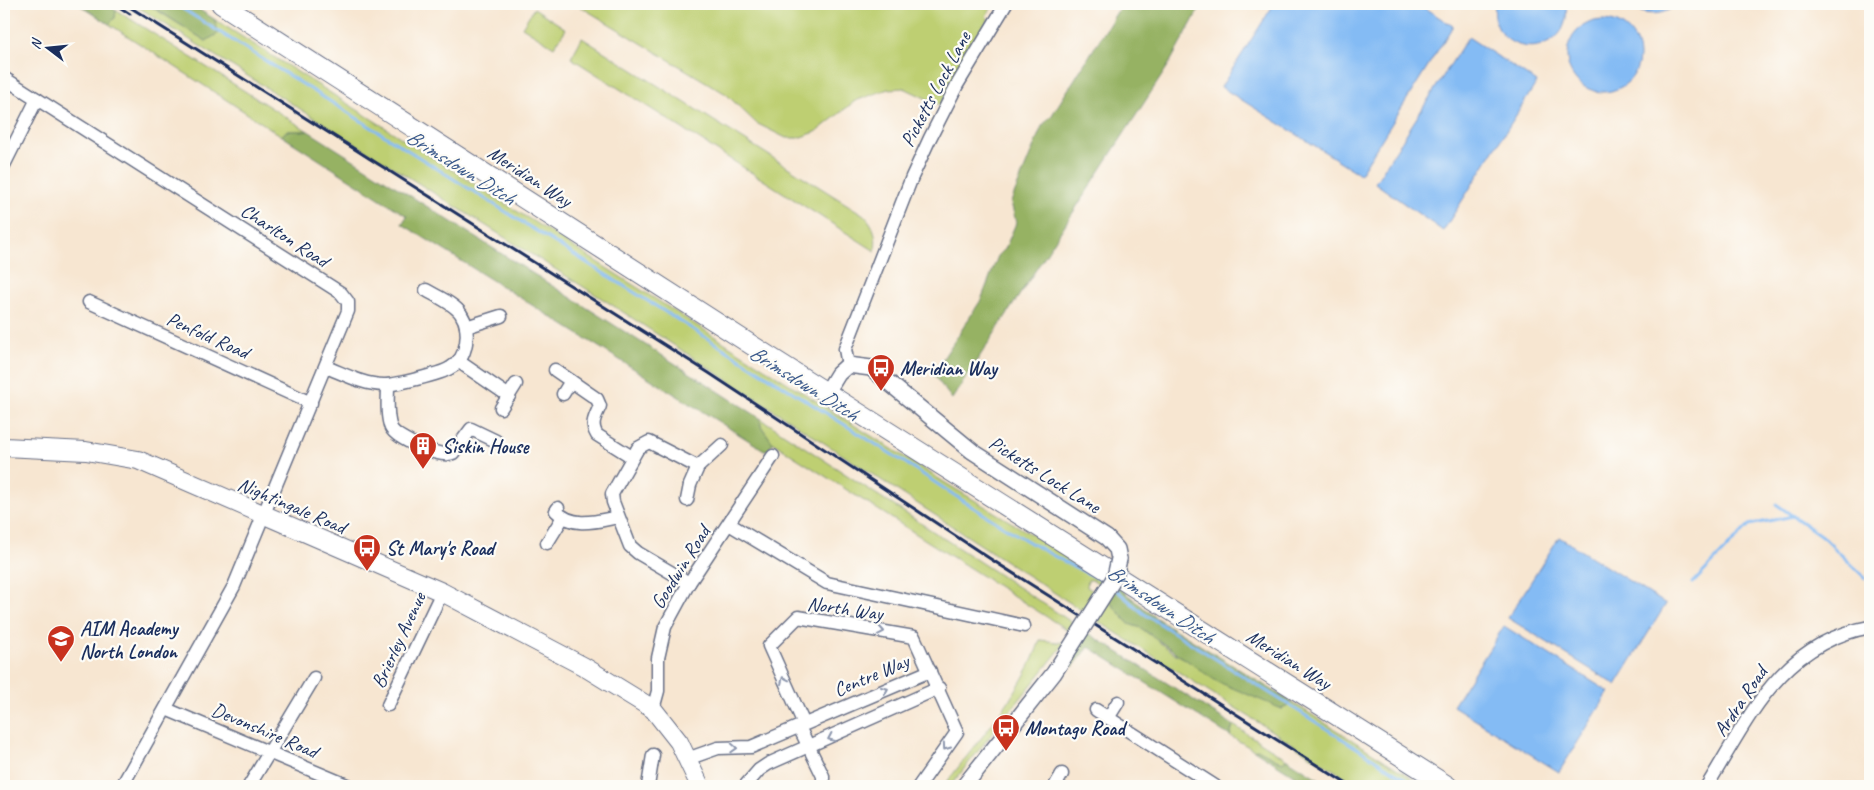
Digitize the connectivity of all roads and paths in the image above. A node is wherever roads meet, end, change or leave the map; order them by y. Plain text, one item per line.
1 (221, 4) edge
2 (1006, 4) edge
3 (4, 78) edge
4 (37, 99) junction
5 (4, 165) edge
6 (426, 290) dead end
7 (89, 302) dead end
8 (501, 316) dead end
9 (466, 327) junction
10 (458, 361) junction
11 (848, 365) junction
12 (326, 367) junction
13 (556, 370) dead end
14 (571, 381) junction
15 (516, 384) dead end
16 (388, 385) junction
17 (827, 392) junction
18 (563, 394) dead end
19 (509, 396) junction
20 (311, 403) junction
21 (501, 408) dead end
22 (496, 441) dead end
23 (722, 445) dead end
24 (4, 447) edge
25 (632, 456) junction
26 (773, 456) dead end
27 (698, 468) junction
28 (687, 500) dead end
29 (264, 516) junction
30 (618, 517) junction
31 (729, 524) junction
32 (547, 543) dead end
33 (689, 582) junction
34 (442, 592) junction
35 (1024, 626) dead end
36 (1870, 627) edge
37 (930, 671) junction
38 (314, 678) dead end
39 (939, 688) junction
40 (1118, 702) dead end
41 (388, 705) dead end
42 (166, 709) junction
43 (653, 709) junction
44 (1096, 710) dead end
45 (1108, 718) junction
46 (802, 725) junction
47 (809, 748) junction
48 (269, 752) junction
49 (653, 755) dead end
50 (687, 759) junction
51 (1062, 774) dead end
52 (122, 786) edge
53 (249, 786) edge
54 (349, 786) edge
55 (648, 786) edge
56 (700, 786) edge
57 (745, 786) edge
58 (824, 786) edge
59 (919, 786) edge
60 (964, 786) edge
61 (1054, 786) edge
62 (1215, 786) edge
63 (1448, 786) edge
64 (1707, 786) edge

1 - 17 main road, Meridian Way
2 - 11 street, Picketts Lock Lane
3 - 4 street, Charlton Road
4 - 5 street
4 - 12 street, Charlton Road
6 - 9 street
7 - 20 street, Penfold Road
8 - 9 street
9 - 10 street
10 - 16 street
10 - 19 street
11 - 17 street
11 - 60 street, Picketts Lock Lane, bridge
12 - 16 street
12 - 20 street, Charlton Road
13 - 14 street
14 - 18 street
14 - 25 street
15 - 19 street
16 - 22 street
17 - 63 main road, Meridian Way
19 - 21 street
20 - 29 street, Charlton Road
23 - 27 street
24 - 29 main road, Nightingale Road
25 - 27 street
25 - 30 street
26 - 31 street, Goodwin Road
27 - 28 street
29 - 34 main road, Nightingale Road
29 - 42 street
30 - 32 street
30 - 33 street
31 - 33 street, Goodwin Road
31 - 35 street
33 - 43 street, Goodwin Road
34 - 41 street, Brierley Avenue
34 - 43 main road, Nightingale Road
36 - 64 street, Ardra Road
37 - 39 street, Centre Way
46 -> 37 street, Centre Way
46 -> 37 street, North Way
38 - 48 street
39 -> 47 street, Centre Way
39 -> 59 street
40 - 45 street
42 - 48 street, Devonshire Road
42 - 52 street
43 - 50 main road
44 - 45 street
45 - 62 street
46 - 47 street
50 -> 46 street, Centre Way
47 - 57 street, Centre Way
47 - 58 street
48 - 53 street
48 - 54 street, Devonshire Road
49 - 55 street
50 - 56 main road
51 - 61 street

